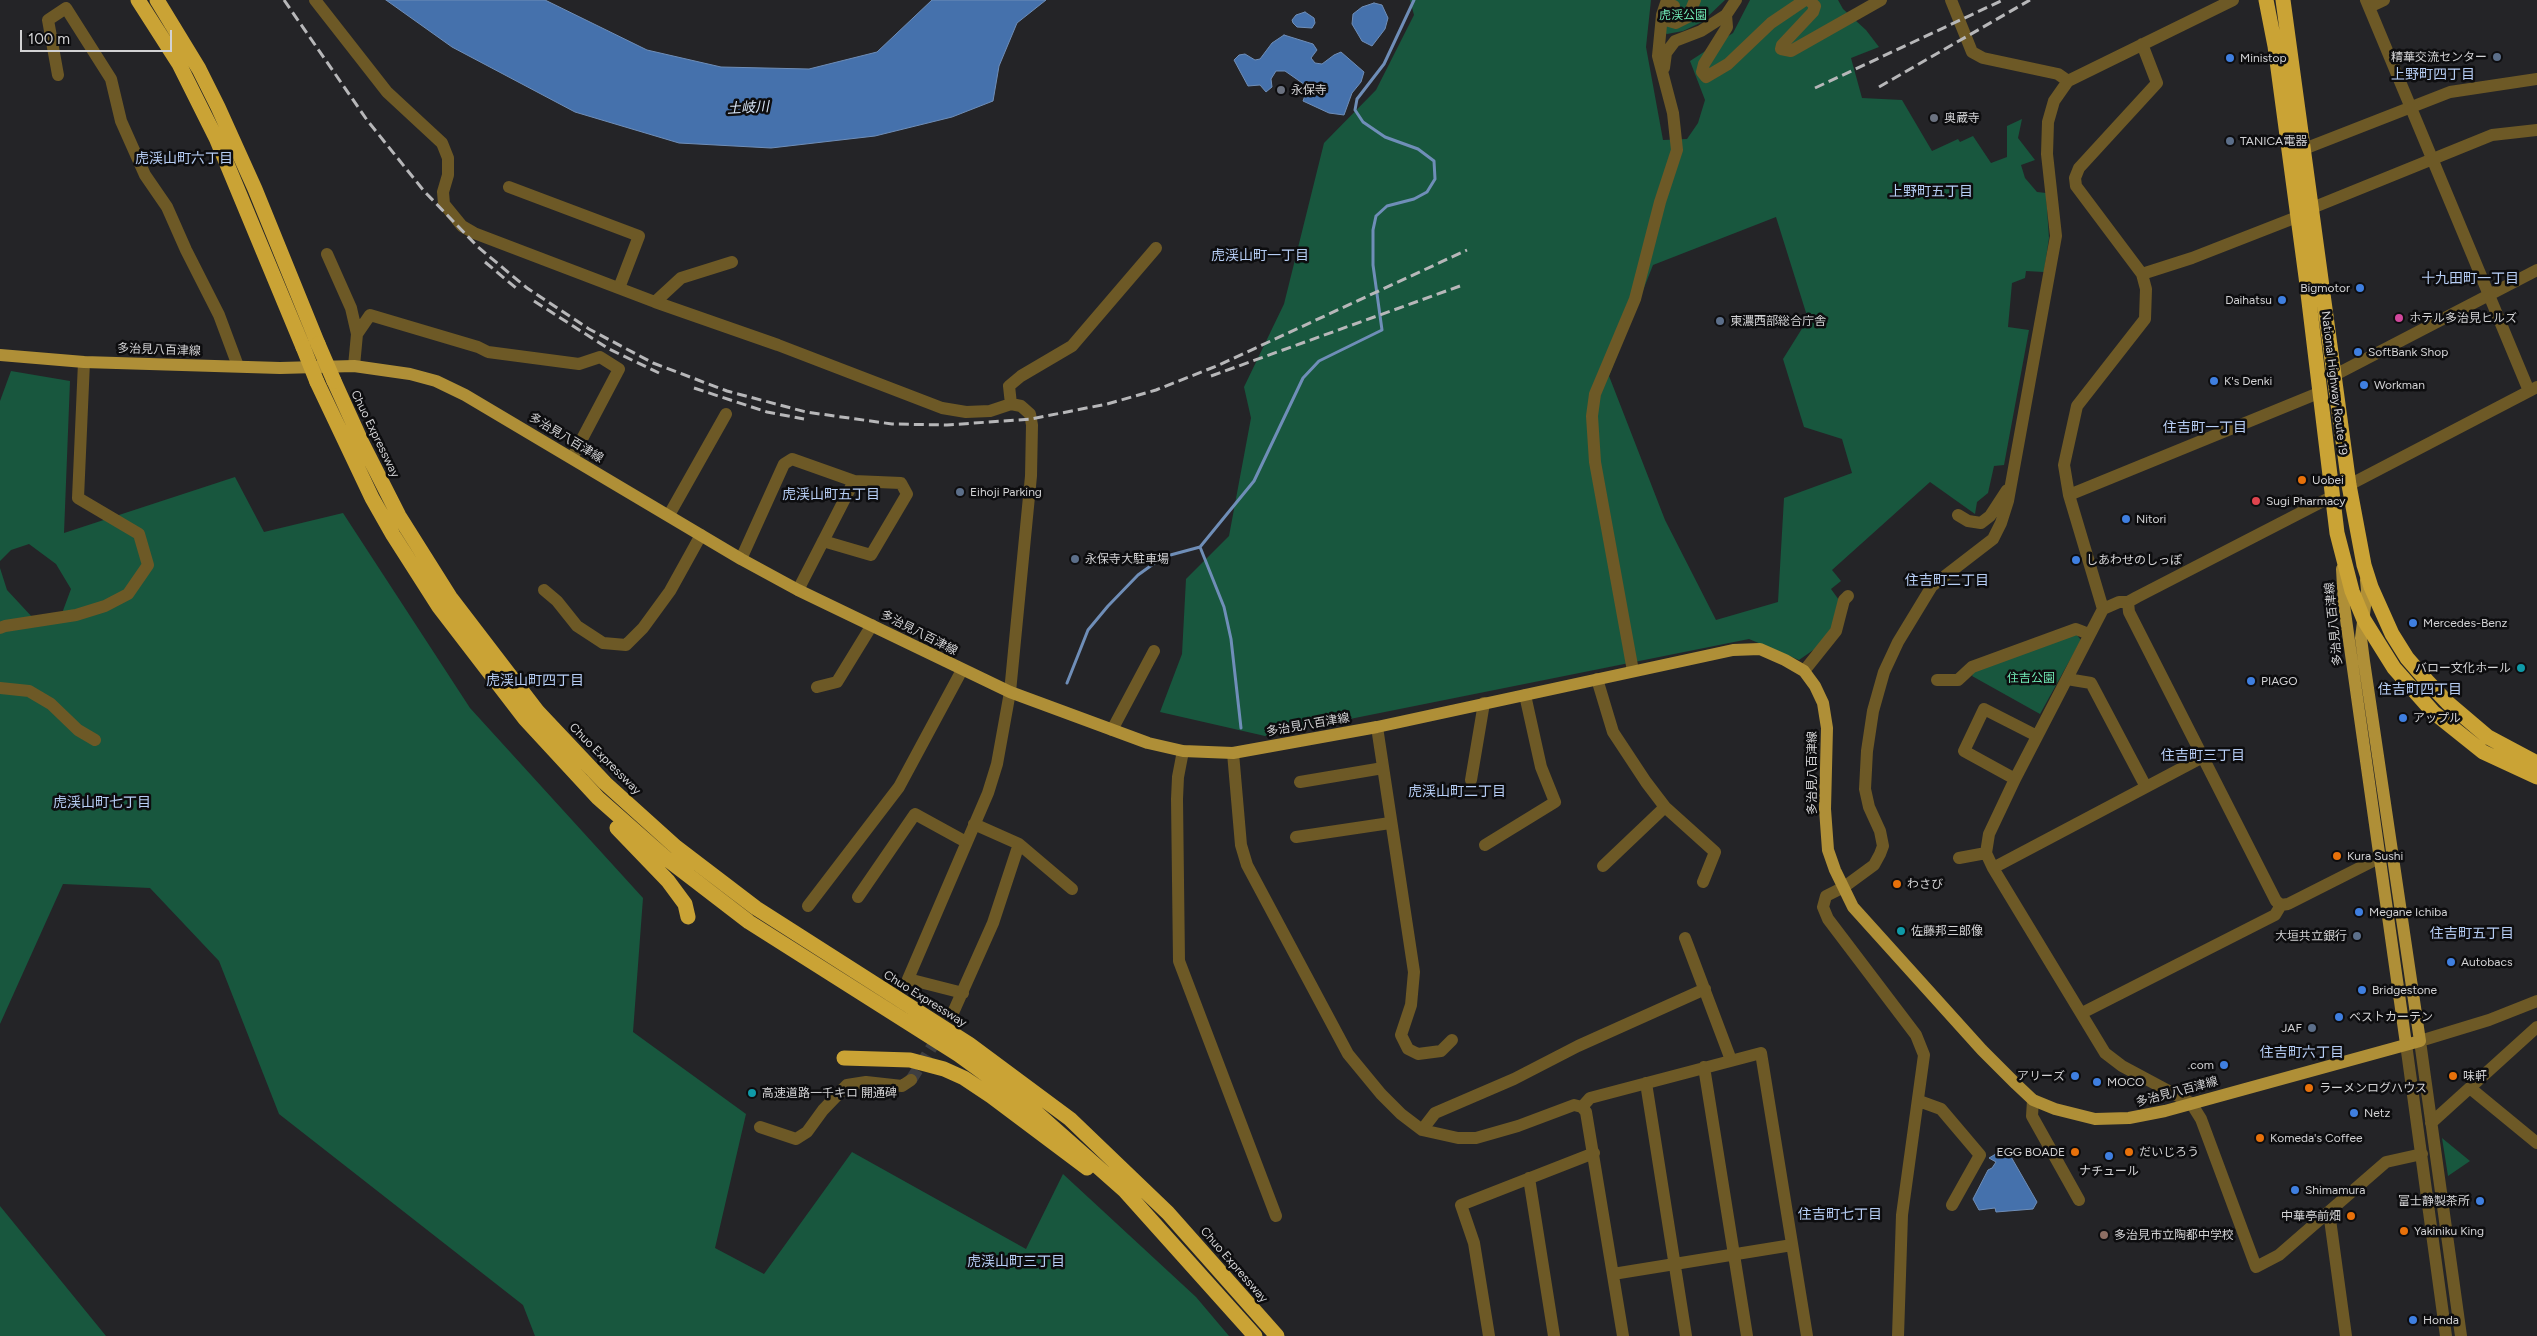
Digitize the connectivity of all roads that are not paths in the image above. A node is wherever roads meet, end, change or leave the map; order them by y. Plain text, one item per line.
1 (138, 0) edge
2 (157, 0) edge
3 (315, 0) edge
4 (1695, 0) edge
5 (1736, 0) edge
6 (1805, 0) edge
7 (1809, 0) edge
8 (1881, 0) edge
9 (1951, 0) edge
10 (2233, 0) edge
11 (2266, 0) edge
12 (2282, 0) edge
13 (2384, 0) edge
14 (2368, 3) edge
15 (1670, 5) edge
16 (1726, 15) junction
17 (1660, 32) junction
18 (1675, 41) junction
19 (2142, 44) junction
20 (58, 75) dead end
21 (1663, 76) junction
22 (2537, 79) edge
23 (2068, 81) junction
24 (2411, 107) junction
25 (2537, 130) edge
26 (2304, 149) junction
27 (2432, 158) junction
28 (508, 187) dead end
29 (2312, 208) junction
30 (2297, 217) junction
31 (1156, 248) dead end
32 (327, 254) dead end
33 (732, 262) dead end
34 (2537, 270) edge
35 (2142, 274) junction
36 (619, 288) junction
37 (2489, 295) junction
38 (655, 302) junction
39 (357, 334) junction
40 (0, 355) edge
41 (84, 362) junction
42 (238, 366) junction
43 (354, 366) junction
44 (2333, 376) junction
45 (2533, 389) edge
46 (2321, 392) junction
47 (1011, 404) junction
48 (726, 414) dead end
49 (572, 458) junction
50 (854, 481) junction
51 (2348, 485) junction
52 (2010, 486) junction
53 (2069, 495) junction
54 (2333, 496) junction
55 (669, 515) junction
56 (1958, 515) dead end
57 (701, 535) junction
58 (823, 542) junction
59 (2342, 557) junction
60 (742, 559) junction
61 (2364, 564) junction
62 (544, 590) dead end
63 (798, 590) junction
64 (1848, 596) dead end
65 (2128, 602) junction
66 (2103, 609) junction
67 (2364, 620) junction
68 (872, 625) junction
69 (0, 628) edge
70 (2088, 634) junction
71 (1154, 651) dead end
72 (962, 670) junction
73 (1633, 671) junction
74 (1804, 671) junction
75 (1597, 679) junction
76 (2068, 679) junction
77 (1937, 680) dead end
78 (817, 686) dead end
79 (0, 688) edge
80 (1010, 692) junction
81 (1525, 695) junction
82 (1484, 703) junction
83 (525, 719) junction
84 (1377, 727) junction
85 (1112, 730) junction
86 (2037, 736) junction
87 (95, 740) dead end
88 (1183, 751) junction
89 (1232, 753) junction
90 (2202, 758) junction
91 (2537, 763) edge
92 (1383, 768) junction
93 (2537, 777) edge
94 (2014, 779) junction
95 (1471, 780) dead end
96 (1300, 782) dead end
97 (2146, 787) junction
98 (1665, 807) junction
99 (1390, 823) junction
100 (974, 824) junction
101 (1296, 837) dead end
102 (966, 842) junction
103 (1019, 844) junction
104 (1485, 845) dead end
105 (1986, 853) junction
106 (1959, 858) dead end
107 (2379, 858) junction
108 (1603, 866) dead end
109 (1993, 868) junction
110 (1703, 882) dead end
111 (1844, 887) junction
112 (1072, 889) dead end
113 (858, 897) dead end
114 (2281, 905) junction
115 (808, 906) dead end
116 (688, 917) dead end
117 (1685, 938) dead end
118 (1705, 989) junction
119 (963, 993) junction
120 (2537, 1001) edge
121 (2082, 1013) junction
122 (952, 1015) tunnel mouth
123 (2537, 1027) edge
124 (1452, 1040) dead end
125 (2420, 1041) junction
126 (2406, 1044) junction
127 (844, 1058) dead end
128 (1731, 1060) junction
129 (1704, 1067) junction
130 (911, 1080) dead end
131 (1646, 1083) junction
132 (2470, 1088) junction
133 (2034, 1100) junction
134 (1919, 1101) junction
135 (2191, 1103) junction
136 (1582, 1107) junction
137 (2431, 1123) junction
138 (760, 1127) dead end
139 (1422, 1130) junction
140 (2537, 1143) edge
141 (1594, 1154) junction
142 (2422, 1154) junction
143 (1529, 1178) junction
144 (2079, 1200) dead end
145 (1952, 1205) dead end
146 (2329, 1212) junction
147 (1276, 1216) dead end
148 (1792, 1244) junction
149 (1734, 1253) junction
150 (1675, 1263) junction
151 (1613, 1274) junction
152 (1205, 1278) junction
153 (1256, 1336) edge
154 (1277, 1336) edge
155 (1489, 1336) edge
156 (1554, 1336) edge
157 (1623, 1336) edge
158 (1686, 1336) edge
159 (1746, 1336) edge
160 (1807, 1336) edge
161 (1898, 1336) edge
162 (2346, 1336) edge
163 (2446, 1336) edge
164 (2460, 1336) edge

1 - 83 highway, bridge
2 - 154 highway, Chuo Expressway, bridge
3 - 36 street
4 - 15 street
5 - 16 street
6 - 16 street
7 - 8 street
9 - 23 street
10 - 19 street
11 - 30 highway, National Highway Route 19
12 - 26 highway, National Highway Route 19
13 - 14 street
14 - 24 street
15 - 17 street
16 - 18 street
17 - 18 street
17 - 21 street
18 - 21 street
19 - 23 street
19 - 35 street
20 - 42 street
21 - 73 street
22 - 24 street
23 - 52 street
24 - 26 street
24 - 27 street
25 - 27 street
26 - 29 highway, National Highway Route 19
27 - 29 street
27 - 37 street
28 - 36 street
29 - 44 highway, National Highway Route 19
30 - 35 street
30 - 46 highway, National Highway Route 19
31 - 47 street
32 - 39 street
33 - 38 street
34 - 37 street
35 - 53 street
36 - 38 street
37 - 44 street
37 - 45 street
38 - 47 street
39 - 43 street
39 - 49 street
40 - 41 main road, 多治見八百津線
41 - 42 main road, 多治見八百津線
41 - 69 street
42 - 43 main road, 多治見八百津線
43 - 49 main road, 多治見八百津線
44 - 51 highway, National Highway Route 19
45 - 51 street
46 - 53 street
46 - 54 highway, National Highway Route 19
47 - 80 street
48 - 55 street
49 - 55 main road, 多治見八百津線
50 - 58 street
50 - 58 street
50 - 60 street
51 - 61 highway, National Highway Route 19
52 - 56 street
52 - 111 street
53 - 66 street
54 - 59 highway, National Highway Route 19
54 - 65 street
55 - 57 main road, 多治見八百津線
57 - 60 main road, 多治見八百津線
57 - 62 street
58 - 63 street
59 - 67 highway, National Highway Route 19
59 - 107 main road, 多治見八百津線
60 - 63 main road, 多治見八百津線
61 - 67 main road, 多治見八百津線
61 - 91 highway, National Highway Route 19
63 - 68 main road, 多治見八百津線
64 - 74 street
65 - 66 street
65 - 90 street
66 - 70 street
67 - 93 highway, National Highway Route 19
67 - 125 main road, 多治見八百津線
68 - 72 main road, 多治見八百津線
68 - 78 street
70 - 76 street
70 - 77 street
71 - 85 street
72 - 80 main road, 多治見八百津線
72 - 115 street
73 - 74 main road, 多治見八百津線
73 - 75 main road, 多治見八百津線
74 - 111 main road, 多治見八百津線
75 - 81 main road, 多治見八百津線
75 - 98 street
76 - 86 street
76 - 97 street
79 - 87 street
80 - 85 main road, 多治見八百津線
80 - 100 street
81 - 82 main road, 多治見八百津線
81 - 104 street
82 - 84 main road, 多治見八百津線
82 - 95 street
83 - 116 highway
83 - 152 highway
84 - 89 main road, 多治見八百津線
84 - 92 street
85 - 88 main road, 多治見八百津線
86 - 94 street
86 - 94 street
88 - 89 main road, 多治見八百津線
88 - 147 street
89 - 139 street
90 - 97 street
90 - 114 street
92 - 96 street
92 - 99 street
94 - 105 street
97 - 109 street
98 - 108 street
98 - 110 street
99 - 101 street
99 - 124 street
100 - 102 street
100 - 103 street
102 - 113 street
102 - 119 street
103 - 112 street
103 - 119 street
105 - 106 street
105 - 109 street
107 - 114 street
107 - 126 main road, 多治見八百津線
109 - 121 street
111 - 133 main road, 多治見八百津線
111 - 134 street
114 - 121 street
117 - 118 street
118 - 128 street
118 - 139 street
119 - 122 street
120 - 125 street
121 - 135 street
123 - 132 street
125 - 126 main road, 多治見八百津線
125 - 137 street
126 - 135 main road, 多治見八百津線
126 - 142 street
127 - 152 highway
128 - 129 street
128 - 148 street
129 - 131 street
129 - 149 street
130 - 138 street
131 - 136 street
131 - 150 street
132 - 137 street
132 - 140 street
133 - 135 main road, 多治見八百津線
133 - 144 street
134 - 145 street
134 - 161 street
135 - 146 street
136 - 139 street
136 - 141 street
137 - 164 street
141 - 143 street
141 - 151 street
142 - 146 street
142 - 163 street
143 - 155 street
143 - 156 street
146 - 162 street
148 - 149 street
148 - 160 street
149 - 150 street
149 - 159 street
150 - 151 street
150 - 158 street
151 - 157 street
152 - 153 highway

